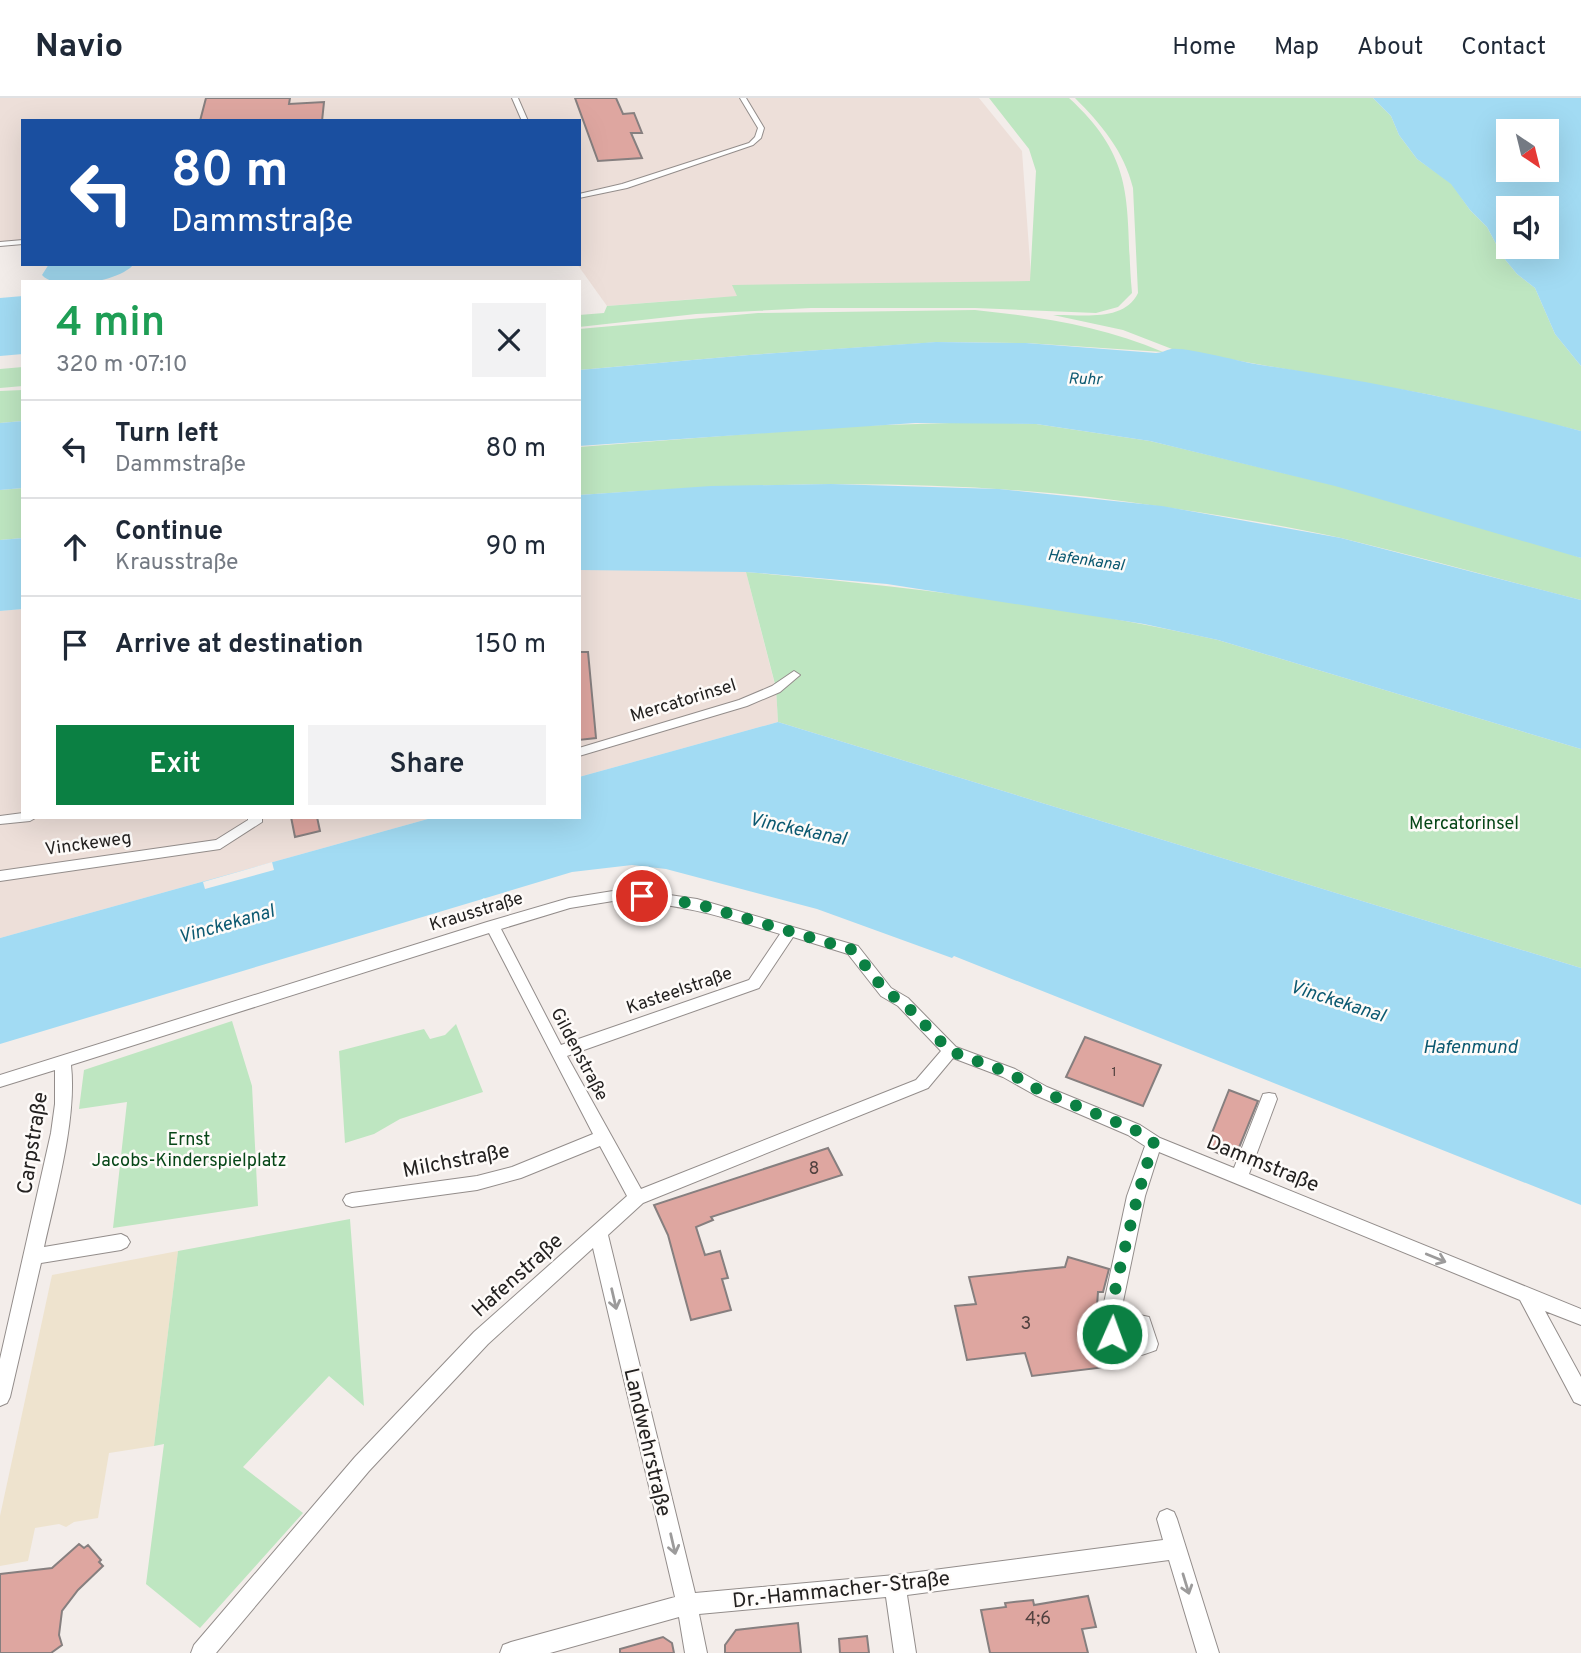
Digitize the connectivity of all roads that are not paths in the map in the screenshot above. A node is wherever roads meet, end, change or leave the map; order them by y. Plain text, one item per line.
1 (515, 98) edge
2 (743, 98) edge
3 (524, 119) edge
4 (581, 196) edge
5 (21, 242) edge
6 (0, 244) edge
7 (794, 675) dead end
8 (581, 751) edge
9 (21, 818) edge
10 (256, 819) edge
11 (0, 820) edge
12 (0, 876) edge
13 (492, 926) junction
14 (789, 932) junction
15 (936, 1038) joint
16 (950, 1051) junction
17 (557, 1053) junction
18 (62, 1060) junction
19 (0, 1081) edge
20 (1269, 1099) dead end
21 (603, 1137) junction
22 (1154, 1143) junction
23 (1239, 1178) junction
24 (637, 1198) junction
25 (352, 1200) dead end
26 (598, 1232) junction
27 (121, 1242) dead end
28 (35, 1256) junction
29 (1525, 1294) junction
30 (1110, 1317) dead end
31 (1581, 1317) edge
32 (1581, 1396) edge
33 (0, 1397) edge
34 (1167, 1519) dead end
35 (1176, 1549) junction
36 (895, 1586) junction
37 (687, 1604) junction
38 (201, 1653) edge
39 (511, 1653) edge
40 (696, 1653) edge
41 (905, 1653) edge
42 (1208, 1653) edge

1 - 3 street
2 - 4 street
5 - 6 street
7 - 8 street, Mercatorinsel
9 - 11 street
10 - 12 street, Vinckeweg
13 - 14 street, Krausstraße
13 - 17 street, Gildenstraße
13 - 18 street, Krausstraße
14 - 15 street, Krausstraße
14 - 17 street, Kasteelstraße
15 - 16 street, Dammstraße
16 - 22 street, Dammstraße
16 - 24 street, Hafenstraße
17 - 21 street, Gildenstraße
18 - 19 street, Krausstraße
18 - 28 street, Carpstraße
20 - 23 street
21 - 24 street, Gildenstraße
21 - 25 street, Milchstraße
22 - 23 street, Dammstraße
22 - 30 street
23 -> 29 street, Dammstraße
24 - 26 street, Hafenstraße
26 -> 37 street, Landwehrstraße
26 - 38 street, Hafenstraße
27 - 28 street
28 - 33 street, Carpstraße
29 - 31 street, Dammstraße
29 - 32 street
34 - 35 street
35 - 36 street, Dr.-Hammacher-Straße
35 -> 42 street
36 - 37 street, Dr.-Hammacher-Straße
36 - 41 street
37 - 39 street, Dr.-Hammacher-Straße
37 - 40 street, Landwehrstraße

